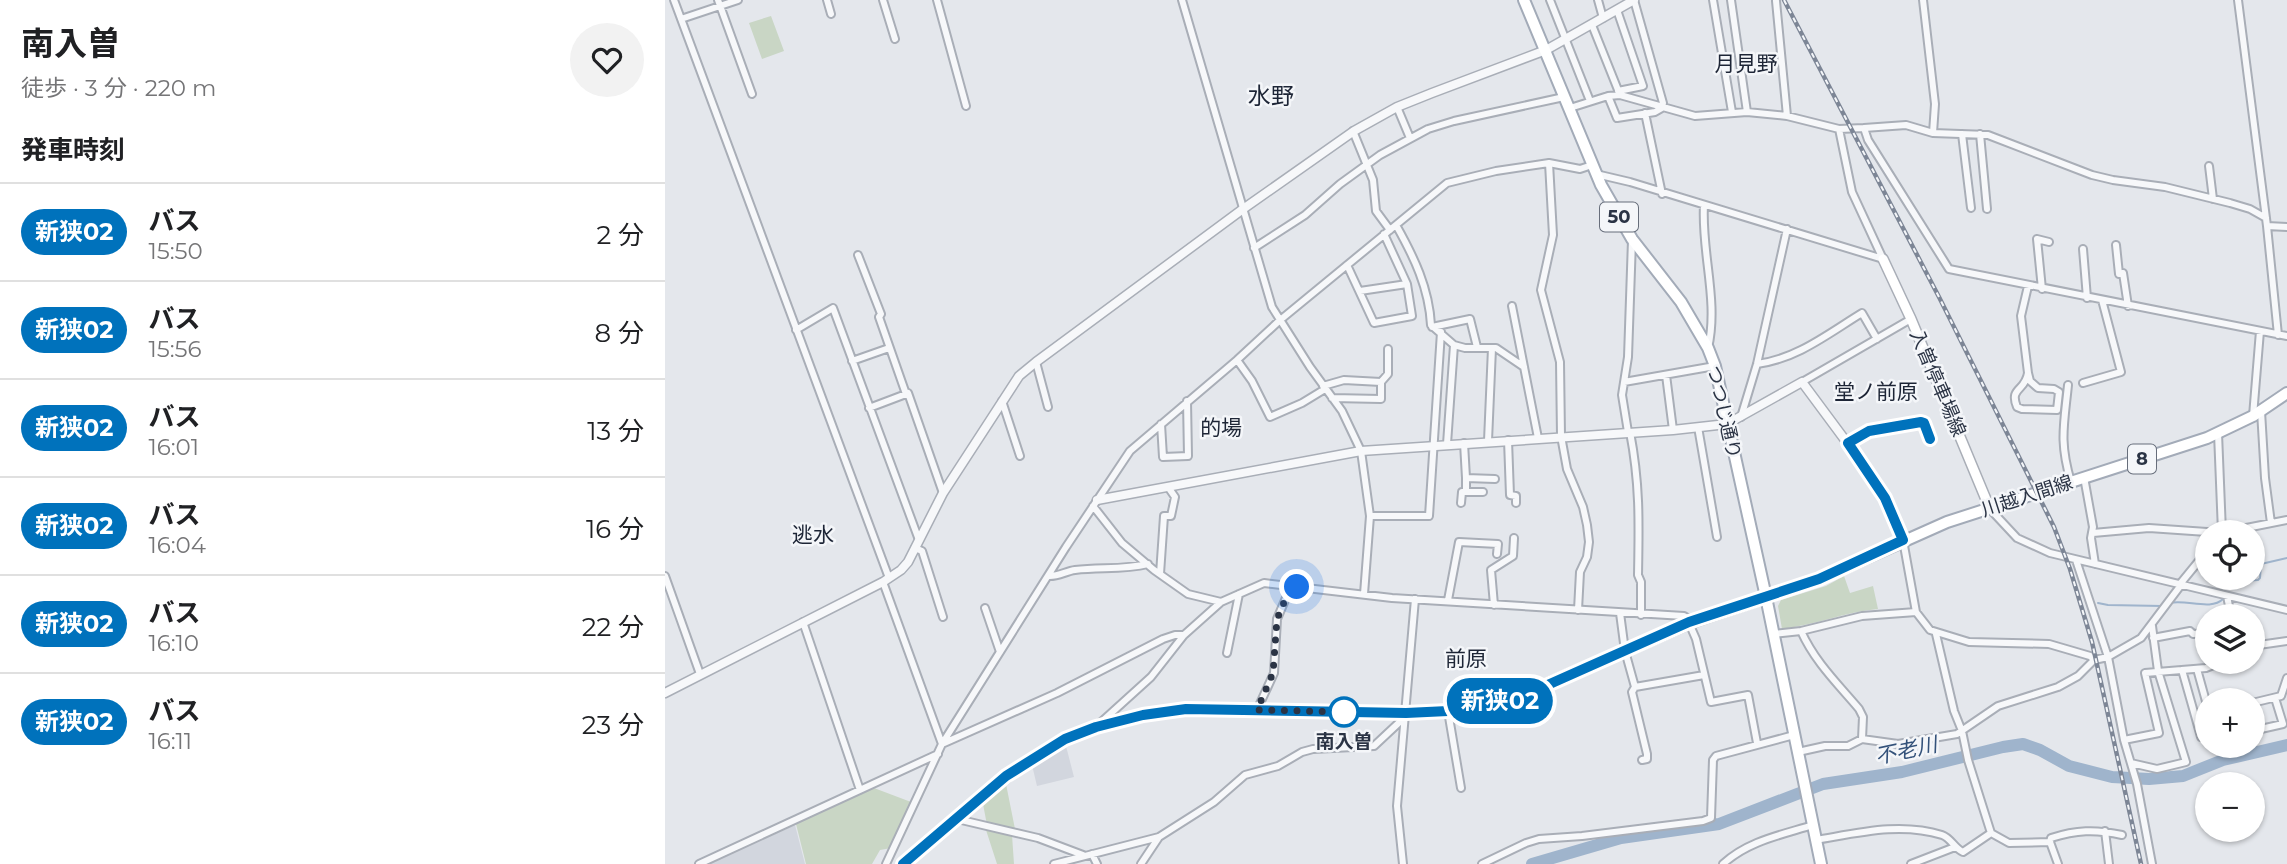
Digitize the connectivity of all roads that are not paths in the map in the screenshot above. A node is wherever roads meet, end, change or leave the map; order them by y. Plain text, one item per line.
1 (674, 0) edge
2 (738, 0) edge
3 (827, 0) edge
4 (883, 0) edge
5 (937, 0) edge
6 (1182, 0) edge
7 (1524, 0) edge
8 (1549, 0) edge
9 (1598, 0) edge
10 (1634, 0) edge
11 (1713, 0) edge
12 (1731, 0) edge
13 (1923, 0) edge
14 (2238, 0) edge
15 (1776, 1) edge
16 (719, 3) edge
17 (1617, 10) junction
18 (831, 14) dead end
19 (1603, 18) junction
20 (681, 19) junction
21 (1592, 25) junction
22 (895, 39) dead end
23 (1566, 40) junction
24 (1546, 50) junction
25 (1619, 93) junction
26 (752, 94) dead end
27 (1608, 96) junction
28 (1564, 97) junction
29 (1590, 101) junction
30 (966, 106) dead end
31 (1397, 107) junction
32 (1570, 108) junction
33 (1662, 108) junction
34 (1732, 112) junction
35 (1645, 113) junction
36 (1747, 113) junction
37 (1787, 117) junction
38 (1864, 128) junction
39 (1839, 129) junction
40 (1353, 131) junction
41 (1933, 132) junction
42 (1962, 134) junction
43 (1980, 134) junction
44 (1410, 138) junction
45 (1549, 163) junction
46 (1366, 165) junction
47 (2209, 166) dead end
48 (1594, 170) junction
49 (1662, 194) junction
50 (2213, 199) junction
51 (1704, 205) junction
52 (1971, 208) dead end
53 (1243, 209) junction
54 (1987, 209) dead end
55 (2267, 222) junction
56 (1396, 225) junction
57 (2287, 227) edge
58 (1787, 229) junction
59 (1387, 232) junction
60 (1632, 239) junction
61 (2049, 242) dead end
62 (2116, 245) dead end
63 (1254, 248) junction
64 (2083, 249) dead end
65 (858, 255) dead end
66 (1883, 258) junction
67 (1347, 265) junction
68 (1407, 284) junction
69 (2028, 286) junction
70 (2042, 289) junction
71 (1360, 291) junction
72 (2087, 298) junction
73 (2102, 300) junction
74 (1512, 306) dead end
75 (2128, 306) junction
76 (1911, 319) junction
77 (1279, 321) junction
78 (1432, 327) junction
79 (796, 330) junction
80 (2260, 331) junction
81 (1441, 332) junction
82 (2278, 335) junction
83 (2287, 336) edge
84 (1877, 339) junction
85 (1454, 345) junction
86 (1477, 347) junction
87 (889, 348) junction
88 (1492, 348) junction
89 (1708, 348) junction
90 (1388, 349) dead end
91 (1237, 360) junction
92 (852, 361) junction
93 (1036, 362) junction
94 (1757, 364) junction
95 (1715, 366) junction
96 (1524, 367) junction
97 (2028, 373) junction
98 (1666, 375) junction
99 (1381, 382) junction
100 (1624, 382) junction
101 (1802, 382) junction
102 (2083, 383) dead end
103 (2068, 385) dead end
104 (1324, 387) junction
105 (2038, 388) junction
106 (2019, 389) junction
107 (2287, 393) edge
108 (907, 394) junction
109 (1332, 398) junction
110 (1002, 401) junction
111 (1187, 401) junction
112 (1048, 407) dead end
113 (869, 408) junction
114 (2257, 413) junction
115 (1740, 417) junction
116 (1161, 424) junction
117 (1727, 424) junction
118 (1698, 427) junction
119 (1673, 430) junction
120 (1629, 432) junction
121 (2218, 433) junction
122 (1561, 436) junction
123 (1538, 438) junction
124 (1507, 440) junction
125 (1487, 441) junction
126 (1464, 443) junction
127 (1447, 444) junction
128 (1434, 445) junction
129 (1361, 451) junction
130 (1020, 456) dead end
131 (2084, 477) junction
132 (1466, 478) junction
133 (1495, 479) dead end
134 (2071, 482) junction
135 (1168, 488) junction
136 (1466, 491) junction
137 (1483, 492) dead end
138 (943, 493) junction
139 (1095, 503) junction
140 (1461, 503) dead end
141 (1516, 503) dead end
142 (1990, 509) junction
143 (1370, 516) junction
144 (2223, 520) edge
145 (2287, 520) edge
146 (2271, 523) junction
147 (2265, 524) edge
148 (2195, 531) edge
149 (2093, 533) junction
150 (1717, 537) dead end
151 (1514, 538) dead end
152 (1903, 540) junction
153 (917, 544) junction
154 (1497, 554) dead end
155 (2076, 560) junction
156 (1148, 564) junction
157 (2095, 564) junction
158 (2195, 566) edge
159 (1160, 574) junction
160 (665, 576) edge
161 (1048, 576) junction
162 (886, 580) junction
163 (2180, 585) junction
164 (1291, 586) junction
165 (1239, 594) junction
166 (1364, 594) junction
167 (2227, 596) junction
168 (1766, 597) junction
169 (1415, 599) junction
170 (1448, 600) junction
171 (1221, 602) junction
172 (2229, 604) edge
173 (1494, 605) junction
174 (985, 608) dead end
175 (1578, 610) junction
176 (2287, 610) edge
177 (1916, 612) junction
178 (1620, 613) junction
179 (1641, 615) junction
180 (943, 617) dead end
181 (803, 622) junction
182 (1691, 622) junction
183 (2152, 625) junction
184 (1801, 631) junction
185 (2195, 633) edge
186 (1774, 634) junction
187 (1936, 634) junction
188 (1184, 635) junction
189 (2153, 638) junction
190 (2287, 641) edge
191 (2265, 644) edge
192 (1625, 651) junction
193 (1000, 652) junction
194 (1227, 653) dead end
195 (2108, 657) junction
196 (2094, 660) junction
197 (2195, 669) edge
198 (2182, 670) junction
199 (2158, 671) junction
200 (700, 674) junction
201 (1704, 675) junction
202 (2287, 678) edge
203 (1635, 687) junction
204 (665, 693) edge
205 (2275, 698) junction
206 (2265, 700) edge
207 (1257, 710) junction
208 (1448, 711) junction
209 (1405, 715) junction
210 (2195, 716) edge
211 (1096, 727) junction
212 (2265, 728) edge
213 (1962, 731) junction
214 (1794, 735) junction
215 (1862, 739) junction
216 (2124, 740) junction
217 (1757, 743) junction
218 (942, 744) junction
219 (1798, 751) junction
220 (937, 754) junction
221 (1641, 760) dead end
222 (2132, 764) junction
223 (1461, 788) dead end
224 (860, 790) junction
225 (956, 818) junction
226 (1813, 825) junction
227 (2105, 831) junction
228 (1991, 833) junction
229 (2122, 835) dead end
230 (1159, 837) junction
231 (1816, 840) junction
232 (2050, 842) junction
233 (1955, 847) junction
234 (1091, 854) junction
235 (1083, 855) junction
236 (699, 864) edge
237 (886, 864) edge
238 (903, 864) edge
239 (1054, 864) edge
240 (1097, 864) edge
241 (1141, 864) edge
242 (1403, 864) edge
243 (1482, 864) edge
244 (1723, 864) edge
245 (1821, 864) edge
246 (1911, 864) edge
247 (2058, 864) edge
248 (2109, 864) edge
249 (2152, 864) edge

1 - 20 street
2 - 16 street
3 - 18 street
4 - 22 street
5 - 30 street
6 - 53 street
7 - 24 main road, つつじ通り / 50
8 - 23 street
9 - 19 street
10 - 17 street
10 - 33 street
11 - 34 street
12 - 36 street
13 - 41 street
14 - 55 street
15 - 37 street
16 - 20 street
16 - 26 street
17 - 19 street
17 - 25 street
19 - 21 street
20 - 79 street
21 - 23 street
21 - 25 street
23 - 24 street
23 - 29 street
24 - 28 main road, つつじ通り / 50
24 - 31 street
25 - 27 street
25 - 33 street
27 - 29 street
27 - 35 street
28 - 32 main road, つつじ通り / 50
28 - 44 street
29 - 32 street
31 - 40 street
31 - 44 street
32 - 48 main road, つつじ通り / 50
33 - 34 street
33 - 35 street
34 - 36 street
35 - 49 street
36 - 37 street
37 - 39 street
38 - 39 street
38 - 41 street
38 - 69 street
39 - 66 street
40 - 46 street
40 - 53 street
41 - 42 street
42 - 43 street
42 - 52 street
43 - 50 street
43 - 54 street
44 - 46 street
45 - 48 street
45 - 56 street
45 - 122 street
46 - 59 street
46 - 63 street
47 - 50 street
48 - 49 street
48 - 60 main road, つつじ通り / 50
49 - 51 street
50 - 55 street
51 - 58 street
51 - 89 street
53 - 63 street
53 - 93 street
55 - 57 street
55 - 82 street
56 - 59 street
56 - 78 street
58 - 66 street
58 - 94 street
59 - 67 street
59 - 68 street
60 - 89 main road, つつじ通り / 50
60 - 100 street
61 - 70 street
62 - 75 street
63 - 77 street
64 - 72 street
65 - 87 street
66 - 76 main road, 入曽停車場線
67 - 71 street
67 - 77 street
68 - 71 street
68 - 71 street
69 - 70 street
69 - 97 street
70 - 72 street
72 - 73 street
73 - 75 street
73 - 102 street
74 - 96 street
75 - 80 street
76 - 84 street
76 - 142 main road, 入曽停車場線
77 - 91 street
77 - 104 street
78 - 81 street
78 - 86 street
79 - 92 street
79 - 162 street
80 - 82 street
80 - 114 street
81 - 85 street
81 - 128 street
82 - 83 street
84 - 94 street
84 - 101 street
85 - 86 street
85 - 127 street
86 - 88 street
87 - 92 street
87 - 108 street
88 - 96 street
88 - 125 street
89 - 95 main road, つつじ通り / 50
90 - 99 street
91 - 104 street
91 - 111 street
92 - 113 street
93 - 110 street
93 - 112 street
94 - 115 street
95 - 98 street
95 - 117 main road, つつじ通り / 50
96 - 123 street
97 - 105 street
97 - 106 street
98 - 100 street
98 - 119 street
99 - 104 street
99 - 109 street
100 - 120 street
101 - 115 street
101 - 152 street
103 - 134 street
104 - 109 street
105 - 106 street
105 - 106 street
107 - 114 main road, 川越入間線 / 8
108 - 113 street
108 - 138 street
109 - 129 street
110 - 130 street
110 - 138 street
111 - 116 street
111 - 116 street
113 - 153 street
114 - 121 main road, 川越入間線 / 8
114 - 146 street
115 - 117 street
116 - 139 street
117 - 118 street
117 - 168 main road, つつじ通り / 50
118 - 119 street
118 - 150 street
119 - 120 street
120 - 122 street
120 - 179 street
121 - 131 main road, 川越入間線 / 8
121 - 144 street
122 - 123 street
122 - 175 street
123 - 124 street
124 - 125 street
124 - 141 street
125 - 126 street
126 - 127 street
126 - 132 street
127 - 128 street
128 - 129 street
128 - 143 street
129 - 135 street
129 - 143 street
131 - 134 main road, 川越入間線 / 8
131 - 149 street
132 - 133 street
132 - 136 street
134 - 142 main road, 川越入間線 / 8
135 - 139 street
135 - 159 street
136 - 137 street
136 - 140 street
138 - 153 street
139 - 156 street
139 - 161 street
142 - 152 main road, 川越入間線 / 8
142 - 155 street
143 - 166 street
145 - 146 street
146 - 147 street
148 - 149 street
149 - 157 street
151 - 173 street
152 - 168 main road, 川越入間線 / 8
152 - 177 street
153 - 162 street
153 - 180 street
154 - 170 street
155 - 157 street
155 - 195 street
156 - 159 street
156 - 161 street
157 - 163 street
158 - 163 street
159 - 171 street
160 - 200 street
161 - 193 street
162 - 181 street
162 - 218 street
163 - 167 street
163 - 183 street
164 - 165 street
164 - 166 street
164 - 207 street
165 - 171 street
165 - 194 street
166 - 169 street
167 - 172 street
167 - 176 street
168 - 182 main road, 8
168 - 186 main road, つつじ通り / 50
169 - 170 street
169 - 209 street
170 - 173 street
171 - 188 street
173 - 175 street
174 - 193 street
175 - 178 street
177 - 184 street
177 - 187 street
178 - 179 street
178 - 192 street
179 - 182 street
181 - 200 street
181 - 224 street
182 - 192 main road, 8
182 - 201 street
183 - 189 street
183 - 195 street
184 - 186 street
184 - 215 street
185 - 189 street
186 - 214 main road, つつじ通り / 50
187 - 196 street
187 - 213 street
188 - 211 street
188 - 218 street
189 - 199 street
190 - 191 street
192 - 203 street
192 - 208 main road, 8
193 - 218 street
195 - 196 street
195 - 216 street
196 - 213 street
197 - 198 street
198 - 199 street
198 - 210 street
199 - 216 street
199 - 222 street
200 - 204 street
201 - 203 street
201 - 217 street
202 - 205 street
203 - 221 street
205 - 206 street
205 - 212 street
207 - 209 main road, 8
207 - 211 main road, 8
208 - 209 main road, 8
208 - 223 street
209 - 230 street
209 - 242 street
211 - 225 main road, 8
213 - 215 street
213 - 228 street
214 - 217 street
214 - 219 main road, つつじ通り / 50
215 - 219 street
216 - 222 street
217 - 243 street
218 - 220 street
219 - 226 main road, つつじ通り / 50
220 - 224 street
220 - 237 street
222 - 249 street
224 - 236 street
225 - 235 street
225 - 238 main road, 8
226 - 231 main road, つつじ通り / 50
226 - 244 street
227 - 229 street
227 - 232 street
227 - 248 street
228 - 232 street
228 - 233 street
230 - 234 street
230 - 241 street
231 - 233 street
231 - 245 main road, つつじ通り / 50
232 - 247 street
233 - 246 street
234 - 235 street
234 - 240 street
235 - 239 street

